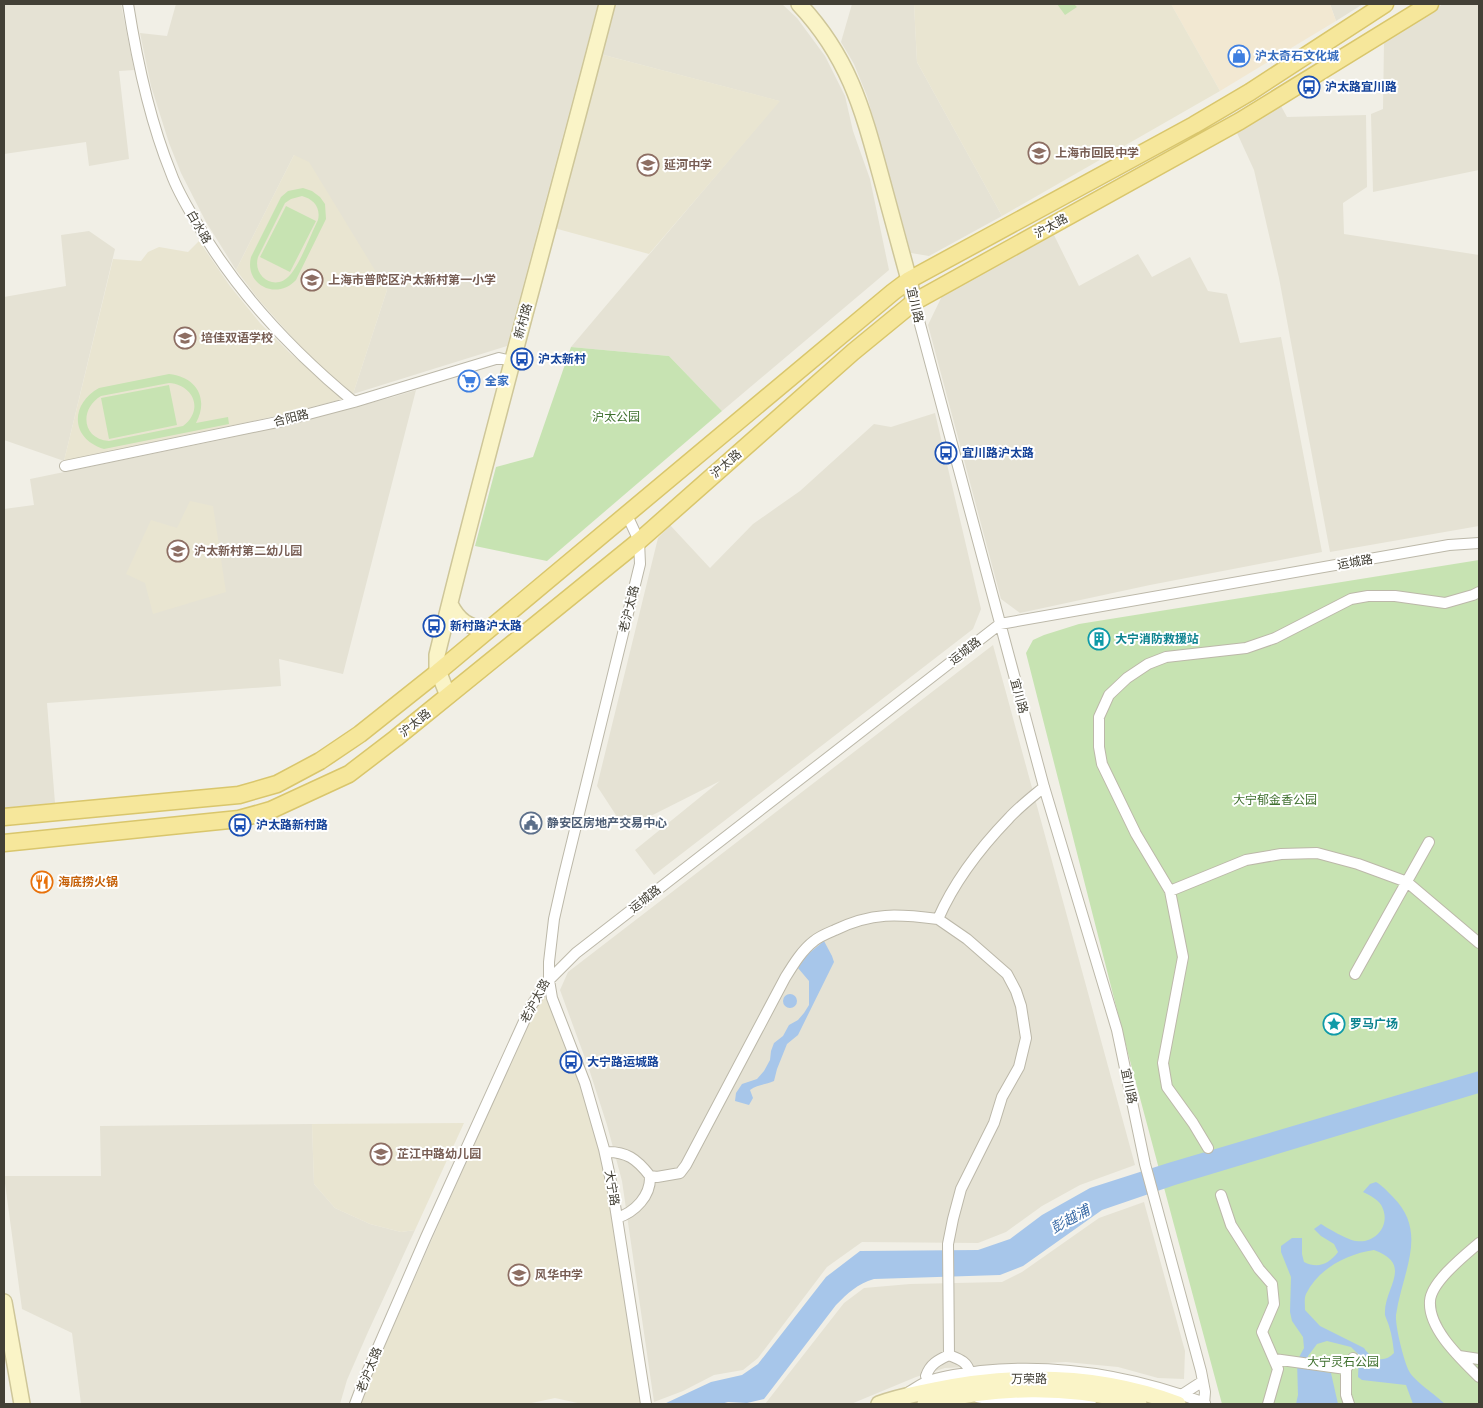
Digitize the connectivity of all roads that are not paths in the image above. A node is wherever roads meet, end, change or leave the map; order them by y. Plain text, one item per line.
1 (128, 4) edge
2 (607, 4) edge
3 (799, 4) edge
4 (1385, 4) edge
5 (1430, 4) edge
6 (909, 280) junction
7 (914, 302) junction
8 (512, 361) junction
9 (354, 402) junction
10 (65, 466) dead end
11 (627, 516) junction
12 (639, 540) junction
13 (1479, 543) edge
14 (1479, 592) edge
15 (450, 604) junction
16 (1000, 624) junction
17 (488, 631) junction
18 (438, 672) junction
19 (448, 696) junction
20 (1044, 788) junction
21 (4, 817) edge
22 (1429, 842) dead end
23 (4, 843) edge
24 (1406, 882) junction
25 (1170, 892) junction
26 (938, 919) junction
27 (1479, 943) edge
28 (1355, 974) dead end
29 (549, 980) junction
30 (1208, 1148) dead end
31 (605, 1152) junction
32 (650, 1176) junction
33 (1221, 1195) dead end
34 (617, 1218) junction
35 (1479, 1243) edge
36 (4, 1302) edge
37 (949, 1355) junction
38 (1459, 1356) junction
39 (1353, 1358) dead end
40 (1274, 1359) junction
41 (1479, 1359) edge
42 (1346, 1369) junction
43 (970, 1373) junction
44 (1479, 1378) edge
45 (929, 1380) junction
46 (1203, 1381) junction
47 (967, 1395) junction
48 (900, 1397) junction
49 (1180, 1399) edge
50 (1205, 1403) edge
51 (22, 1404) edge
52 (355, 1404) edge
53 (646, 1404) edge
54 (879, 1404) edge
55 (925, 1404) edge
56 (1091, 1404) edge
57 (1139, 1404) edge
58 (1268, 1404) edge
59 (1349, 1404) edge

1 - 9 street, 白水路
2 - 8 main road, 新村路
3 - 6 main road, 宜川路
4 - 6 main road, 沪太路
5 - 7 main road, 沪太路
6 - 7 main road, 宜川路
6 - 11 main road, 沪太路
7 - 12 main road, 沪太路
7 - 16 street, 宜川路
8 - 9 street, 合阳路
8 - 15 main road, 新村路
9 - 10 street, 合阳路
11 - 12 street, 老沪太路
11 - 17 main road, 沪太路
12 - 19 main road, 沪太路
12 - 29 street, 老沪太路
13 - 16 street, 运城路
14 - 25 street
15 - 17 main road
15 - 18 main road, 新村路
16 - 20 street, 宜川路
16 - 29 street, 运城路
17 - 18 main road, 沪太路
18 - 19 main road, 新村路
18 - 21 main road, 沪太路
19 - 23 main road, 沪太路
20 - 26 street
20 - 46 street, 宜川路
22 - 24 street
24 - 25 street
24 - 27 street
24 - 28 street
25 - 30 street
26 - 32 street
26 - 37 street
29 - 31 street, 大宁路
29 - 52 street, 老沪太路
31 - 32 street
31 - 34 street, 大宁路
32 - 34 street
33 - 40 street
34 - 53 street, 大宁路
35 - 38 street
36 - 51 main road
37 - 43 street
37 - 45 street
38 - 41 street
38 - 44 street
39 - 42 street
40 - 42 street
40 - 58 street
42 - 59 street
43 - 45 street
43 - 49 street
45 - 48 street
46 - 49 street
46 - 50 street, 宜川路
47 - 55 main road, 万荣路
47 - 56 street
47 - 57 main road, 万荣路
48 - 49 main road, 万荣路
48 - 54 main road, 万荣路
49 - 50 street

